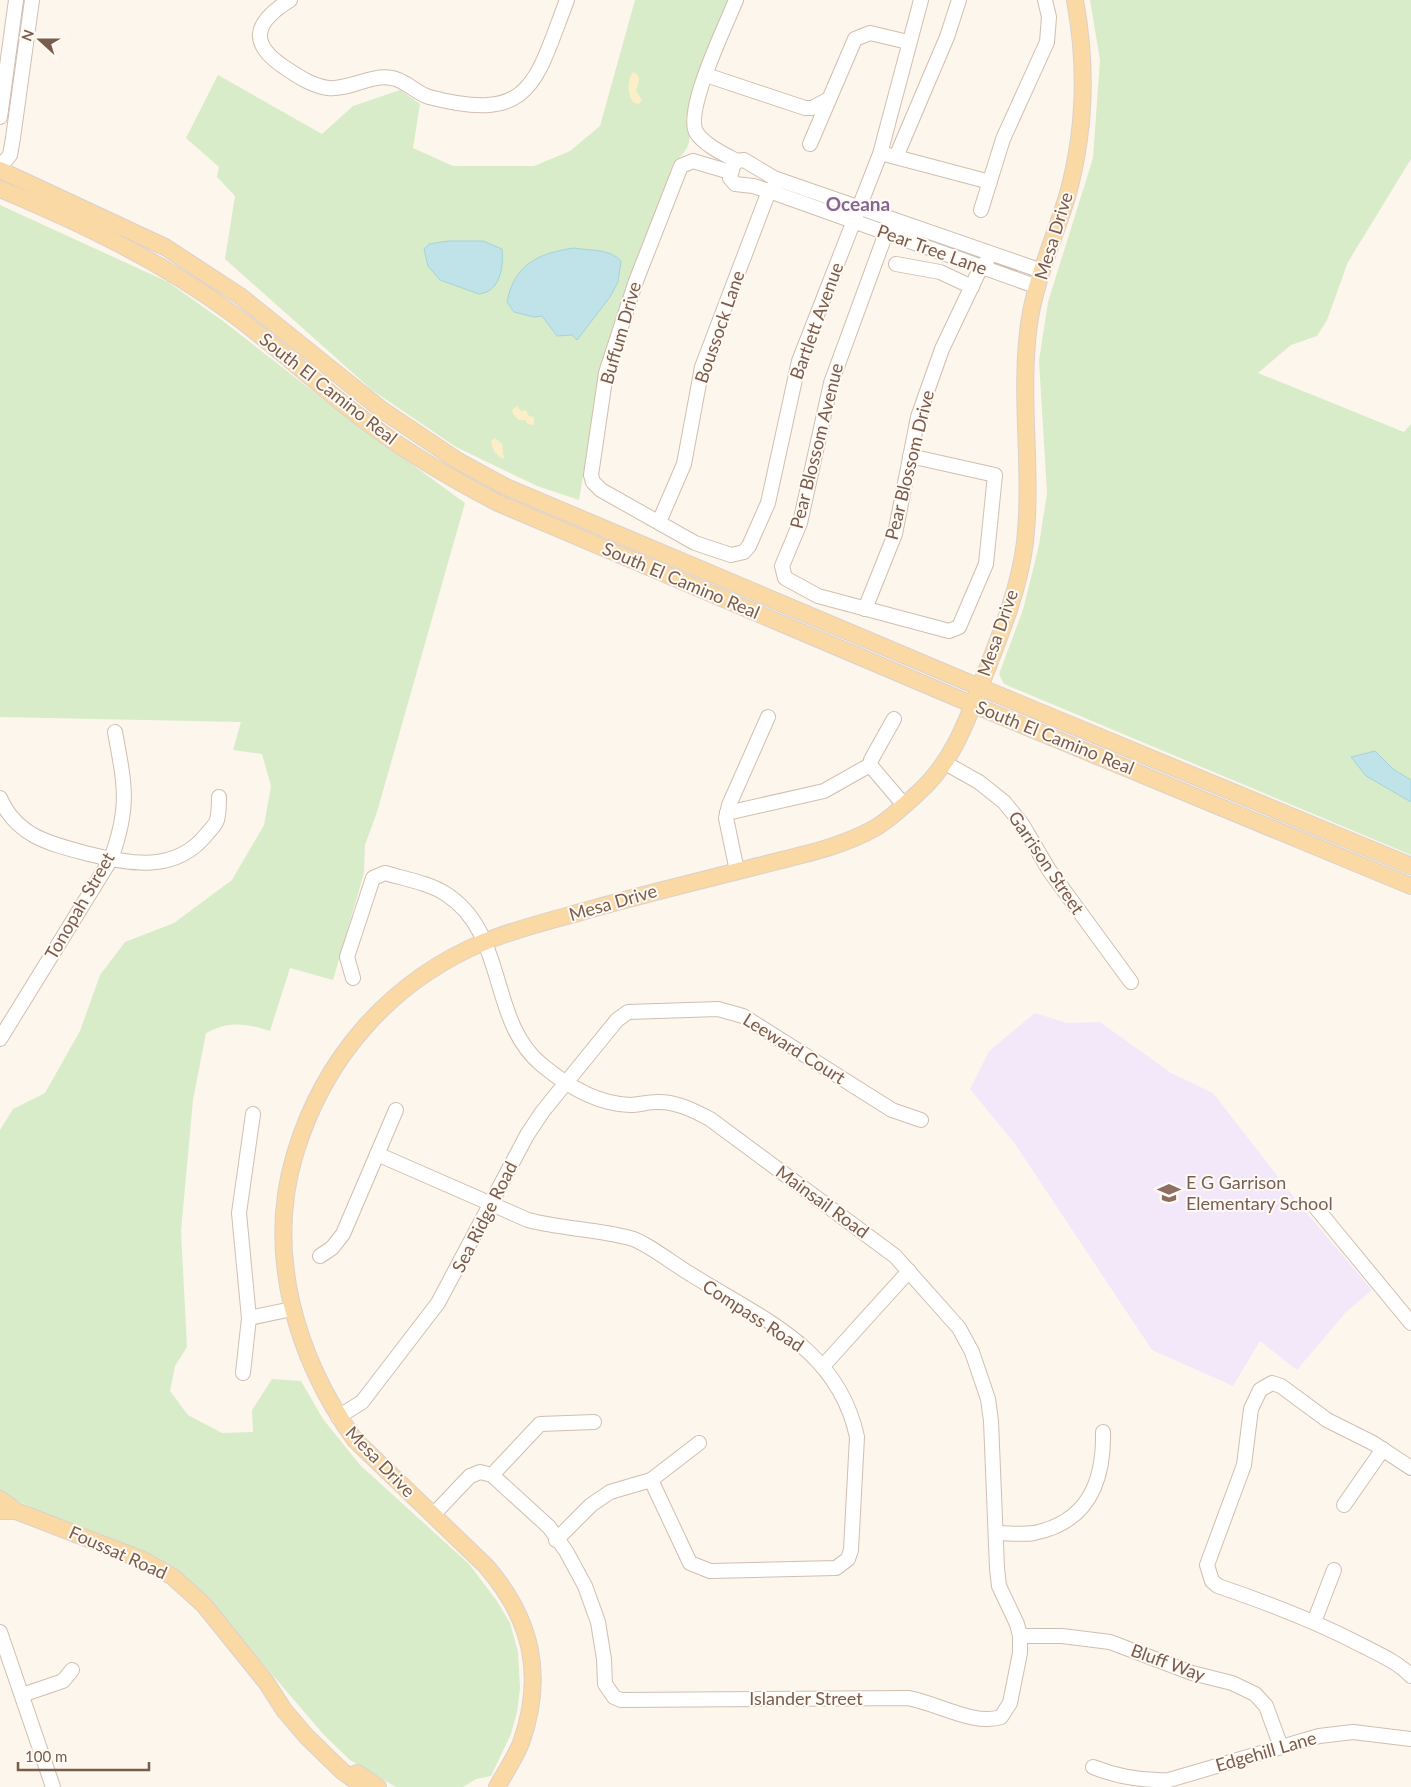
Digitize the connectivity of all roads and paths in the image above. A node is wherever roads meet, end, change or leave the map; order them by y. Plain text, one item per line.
1 (16, 0) edge
2 (32, 0) edge
3 (290, 0) edge
4 (567, 0) edge
5 (736, 0) edge
6 (921, 0) edge
7 (959, 0) edge
8 (1045, 0) edge
9 (1074, 0) edge
10 (908, 42) junction
11 (706, 75) junction
12 (829, 99) junction
13 (0, 117) edge
14 (810, 144) dead end
15 (880, 154) junction
16 (896, 156) junction
17 (734, 167) junction
18 (0, 168) edge
19 (990, 182) junction
20 (805, 188) junction
21 (0, 189) edge
22 (769, 191) junction
23 (859, 208) junction
24 (981, 210) dead end
25 (853, 221) junction
26 (922, 230) junction
27 (886, 233) junction
28 (1014, 262) junction
29 (896, 264) dead end
30 (982, 267) junction
31 (1040, 279) junction
32 (972, 287) junction
33 (910, 456) junction
34 (658, 522) junction
35 (865, 609) junction
36 (980, 687) junction
37 (973, 704) junction
38 (768, 717) dead end
39 (894, 719) dead end
40 (115, 732) dead end
41 (945, 763) junction
42 (870, 765) junction
43 (219, 797) dead end
44 (0, 798) edge
45 (904, 805) junction
46 (727, 813) junction
47 (111, 859) junction
48 (1411, 866) edge
49 (737, 871) junction
50 (1411, 886) edge
51 (486, 941) junction
52 (354, 978) dead end
53 (1131, 982) dead end
54 (628, 1012) joint
55 (0, 1038) edge
56 (567, 1082) junction
57 (396, 1110) dead end
58 (253, 1114) dead end
59 (921, 1120) dead end
60 (377, 1154) junction
61 (491, 1204) junction
62 (1317, 1209) dead end
63 (320, 1256) dead end
64 (908, 1271) junction
65 (292, 1309) junction
66 (249, 1318) junction
67 (1411, 1323) edge
68 (823, 1366) junction
69 (243, 1373) dead end
70 (338, 1417) junction
71 (594, 1422) dead end
72 (1103, 1432) dead end
73 (699, 1443) dead end
74 (1383, 1449) junction
75 (1411, 1468) edge
76 (492, 1475) junction
77 (651, 1480) junction
78 (0, 1499) edge
79 (1344, 1505) dead end
80 (8, 1511) edge
81 (433, 1515) junction
82 (996, 1533) junction
83 (556, 1540) junction
84 (1334, 1570) dead end
85 (1314, 1622) junction
86 (0, 1632) edge
87 (1020, 1636) junction
88 (72, 1670) dead end
89 (1411, 1676) edge
90 (266, 1682) junction
91 (22, 1696) junction
92 (995, 1718) joint
93 (1411, 1740) edge
94 (1281, 1747) junction
95 (1093, 1767) dead end
96 (498, 1786) edge
97 (53, 1787) edge
98 (364, 1787) edge
99 (378, 1787) edge

1 - 13 street
2 - 18 street
3 - 4 street
5 - 11 street
6 - 10 street, Bartlett Avenue
7 - 16 street
8 - 19 street
9 - 31 main road, Mesa Drive
10 - 12 street
10 - 15 street, Bartlett Avenue
11 - 12 street
11 - 17 street
12 - 14 street
15 - 16 street
15 - 23 street, Bartlett Avenue
16 - 19 street
17 - 20 street, Pear Tree Lane
17 - 22 street, Pear Tree Lane
17 - 34 street, Buffum Drive
18 - 36 main road, South El Camino Real
19 - 24 street
20 - 22 street
20 - 23 street, Pear Tree Lane
21 - 37 main road, South El Camino Real
22 - 25 street, Pear Tree Lane
22 - 34 street, Boussock Lane
23 - 25 street, Bartlett Avenue
23 - 26 street, Pear Tree Lane
25 - 27 street, Pear Tree Lane
25 - 34 street, Bartlett Avenue
26 - 27 street
26 - 28 street, Pear Tree Lane
27 - 30 street, Pear Tree Lane
27 - 35 street, Pear Blossom Avenue
28 - 30 street
28 - 31 street, Pear Tree Lane
29 - 32 street
30 - 31 street, Pear Tree Lane
30 - 32 street, Pear Blossom Drive
31 - 36 main road, Mesa Drive
32 - 33 street, Pear Blossom Drive
33 - 35 street, Pear Blossom Drive
33 - 35 street, Pear Blossom Avenue
36 - 37 main road, Mesa Drive
36 - 48 main road, South El Camino Real
37 - 41 main road, Mesa Drive
37 - 50 main road, South El Camino Real
38 - 46 street
39 - 42 street
40 - 47 street, Tonopah Street
41 - 45 main road, Mesa Drive
41 - 53 street, Garrison Street
42 - 45 street
42 - 46 street
43 - 47 street
44 - 47 street
45 - 49 main road, Mesa Drive
46 - 49 street
47 - 55 street, Tonopah Street
49 - 51 main road, Mesa Drive
51 - 52 street, Mainsail Road
51 - 56 street, Mainsail Road
51 - 65 main road, Mesa Drive
54 - 56 street, Sea Ridge Road
54 - 59 street, Leeward Court
56 - 61 street, Sea Ridge Road
56 - 64 street, Mainsail Road
57 - 60 street
58 - 66 street
60 - 61 street, Compass Road
60 - 63 street
61 - 68 street, Compass Road
61 - 70 street, Sea Ridge Road
62 - 67 street
64 - 68 street
64 - 82 street, Mainsail Road
65 - 66 street
65 - 70 main road, Mesa Drive
66 - 69 street
68 - 77 street, Compass Road
70 - 81 main road, Mesa Drive
71 - 76 street
72 - 82 street
73 - 77 street
74 - 75 street
74 - 79 street
74 - 85 street
76 - 81 street
76 - 83 street
77 - 83 street
78 - 80 main road, Foussat Road
80 - 90 main road, Foussat Road
81 - 96 main road, Mesa Drive
82 - 87 street, Mainsail Road
83 - 92 street, Islander Street
84 - 85 street
85 - 89 street
86 - 91 street
87 - 92 street, Mainsail Road
87 - 94 street, Bluff Way
88 - 91 street
90 - 98 main road, Foussat Road
90 - 99 main road, Foussat Road
91 - 97 street
93 - 94 street, Edgehill Lane
94 - 95 street, Edgehill Lane

